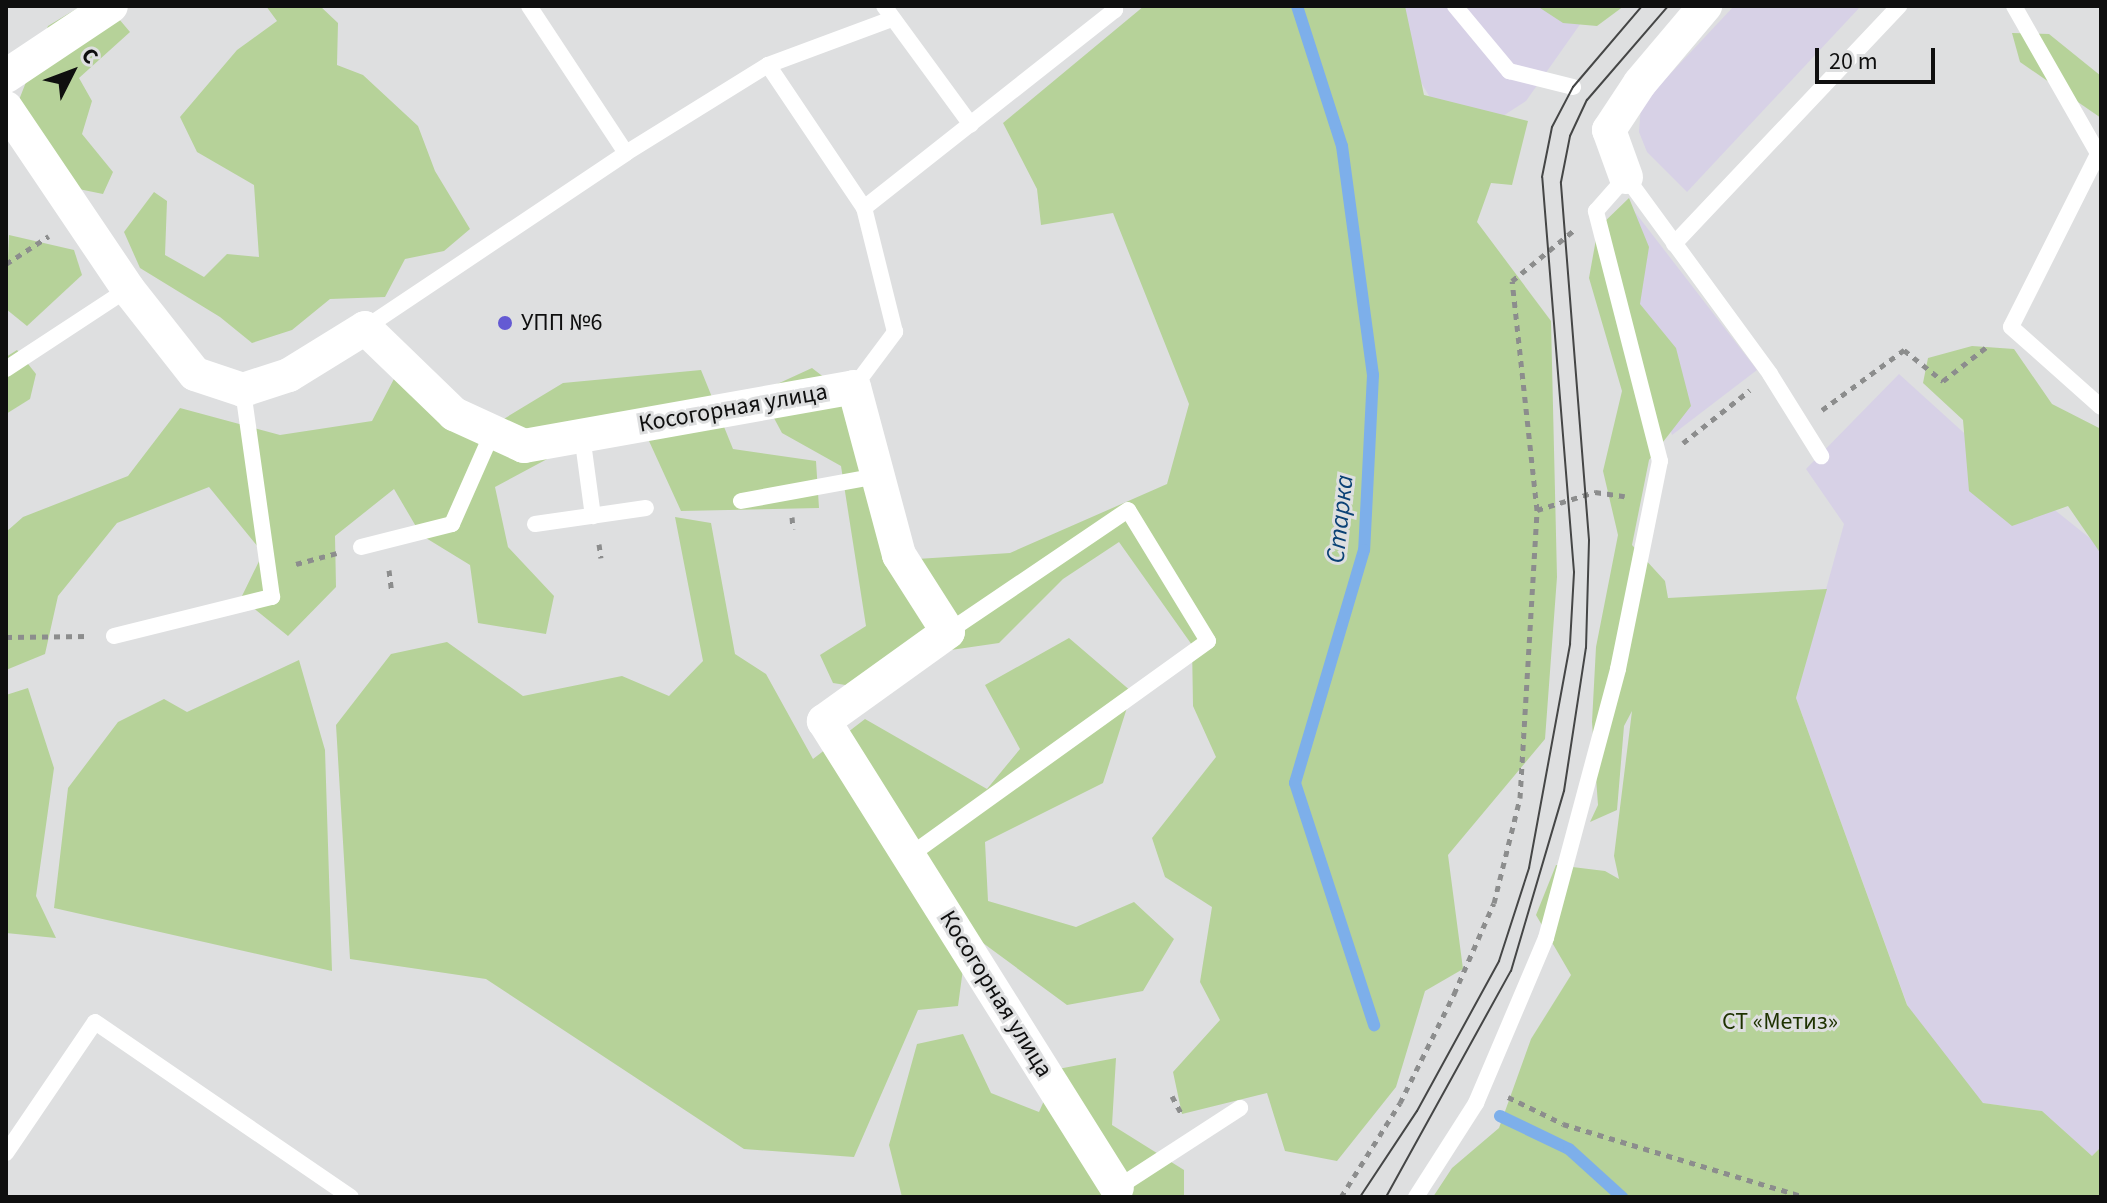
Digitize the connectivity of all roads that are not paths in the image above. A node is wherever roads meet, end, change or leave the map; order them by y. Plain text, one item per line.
1 (111, 6) edge
2 (529, 6) edge
3 (1113, 6) edge
4 (1455, 6) edge
5 (1705, 6) edge
6 (1899, 6) edge
7 (2014, 6) edge
8 (888, 12) edge
9 (768, 65) junction
10 (6, 76) edge
11 (1573, 87) dead end
12 (6, 108) edge
13 (971, 125) junction
14 (2099, 150) edge
15 (626, 153) junction
16 (1626, 177) junction
17 (864, 208) junction
18 (1674, 244) junction
19 (128, 289) junction
20 (365, 328) junction
21 (6, 369) edge
22 (854, 387) junction
23 (243, 390) junction
24 (2101, 407) edge
25 (493, 431) junction
26 (582, 435) junction
27 (1821, 456) dead end
28 (877, 476) junction
29 (741, 501) dead end
30 (646, 508) dead end
31 (593, 516) junction
32 (535, 524) dead end
33 (361, 547) road end
34 (948, 632) junction
35 (114, 636) road end
36 (909, 856) junction
37 (1240, 1108) dead end
38 (6, 1153) edge
39 (1117, 1188) joint
40 (351, 1197) edge
41 (1416, 1197) edge

1 - 10 street
2 - 15 lane
3 - 13 lane
4 - 11 lane
5 - 16 street
6 - 18 lane
7 - 14 lane
8 - 9 lane
8 - 13 lane
9 - 15 lane
9 - 17 lane
12 - 19 street
13 - 17 lane
14 - 24 lane
15 - 20 lane
16 - 18 lane
16 - 41 lane
17 - 22 lane
18 - 27 lane
19 - 21 lane
19 - 23 street
20 - 23 street
20 - 25 street, Косогорная улица
22 - 26 street, Косогорная улица
22 - 28 street, Косогорная улица
23 - 35 lane
25 - 26 street, Косогорная улица
25 - 33 lane
26 - 31 lane
28 - 29 lane
28 - 34 street, Косогорная улица
30 - 31 lane
31 - 32 lane
34 - 36 street, Косогорная улица
34 - 36 lane
36 - 39 street, Косогорная улица
37 - 39 lane
38 - 40 lane

